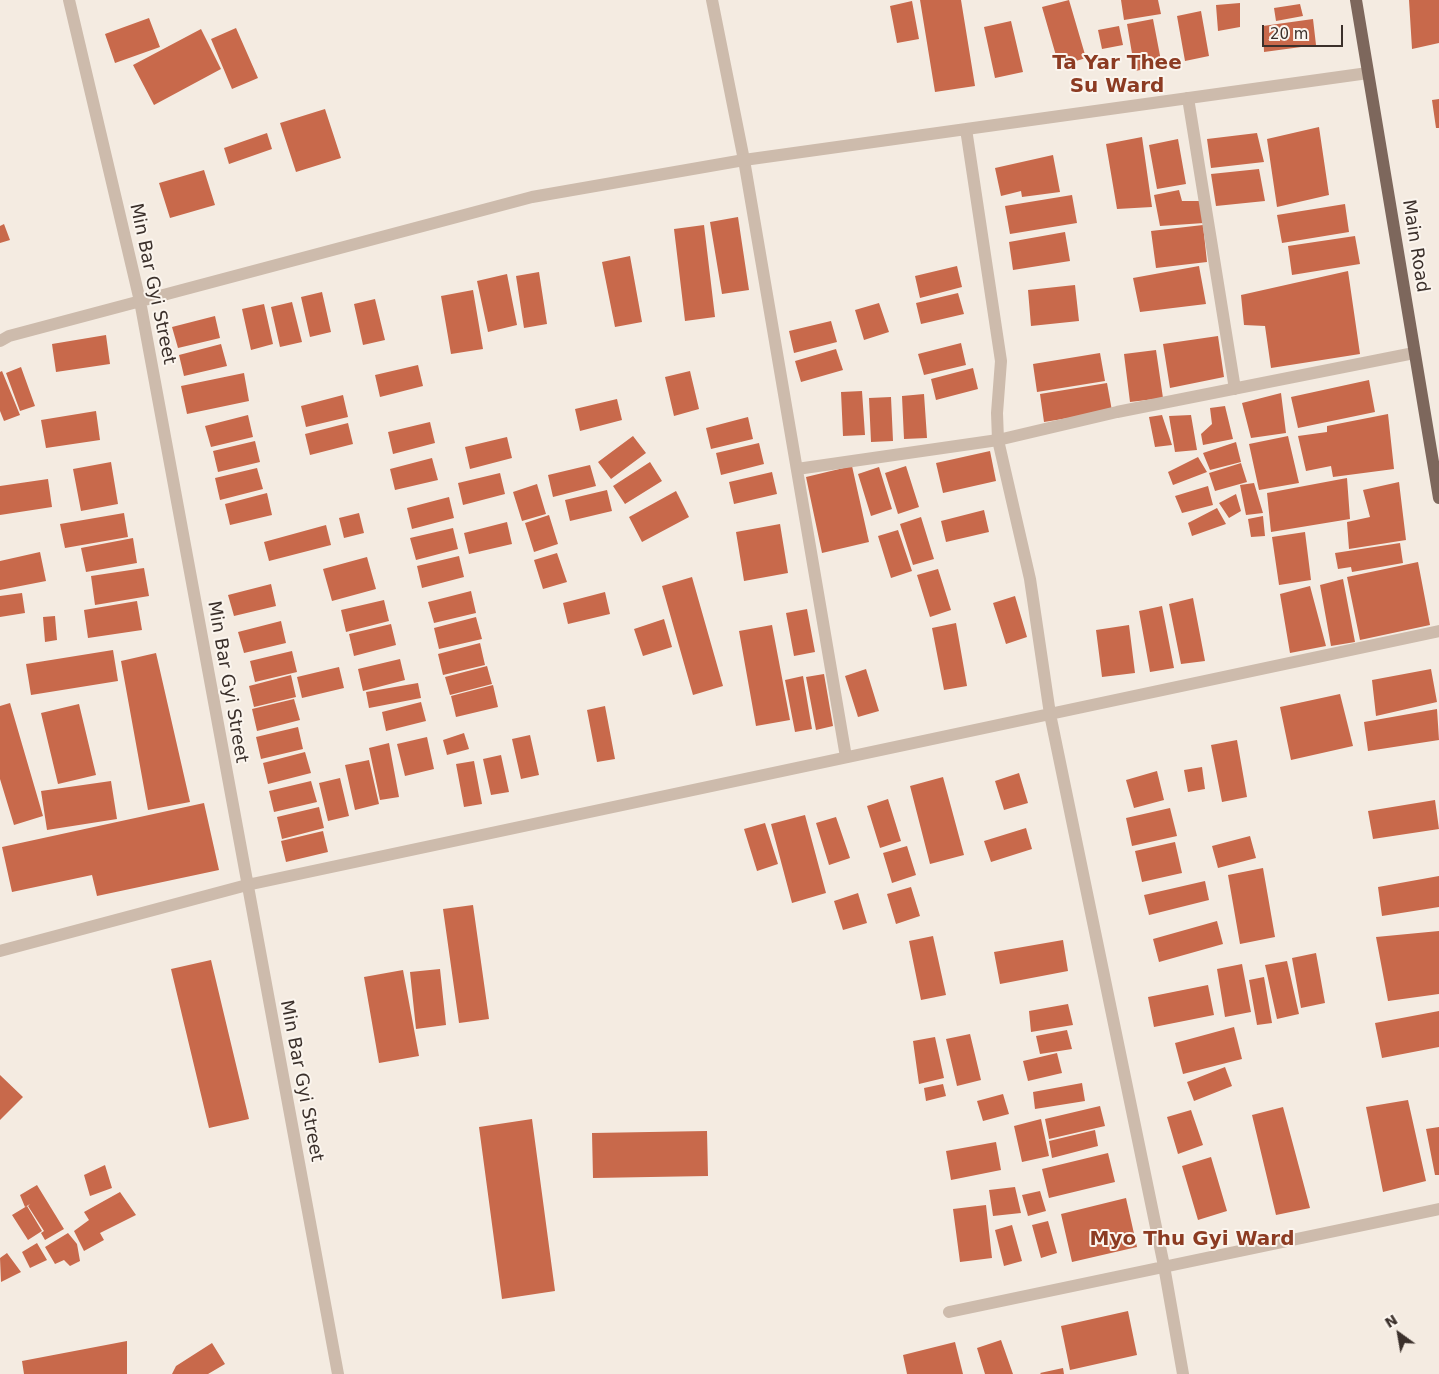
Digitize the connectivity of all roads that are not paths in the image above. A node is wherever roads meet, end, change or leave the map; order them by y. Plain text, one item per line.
1 (69, 0) edge
2 (712, 0) edge
3 (1356, 0) edge
4 (1368, 73) junction
5 (1188, 98) junction
6 (966, 129) junction
7 (744, 160) junction
8 (140, 301) junction
9 (0, 341) edge
10 (1414, 353) junction
11 (1235, 389) junction
12 (998, 440) junction
13 (797, 469) junction
14 (1439, 498) edge
15 (1439, 631) edge
16 (1050, 714) junction
17 (846, 757) junction
18 (247, 885) junction
19 (0, 951) edge
20 (1439, 1209) edge
21 (1164, 1266) junction
22 (948, 1312) dead end
23 (338, 1374) edge
24 (1183, 1374) edge

1 - 8 street, Min Bar Gyi Street
2 - 7 street
3 - 4 main road, Main Road
4 - 5 street
4 - 10 main road, Main Road
5 - 6 street
5 - 11 street
6 - 7 street
6 - 12 street
7 - 8 street
7 - 13 street
8 - 9 street
8 - 18 street, Min Bar Gyi Street
10 - 11 street
10 - 14 main road, Main Road
11 - 12 street
12 - 13 street
12 - 16 street
13 - 17 street
15 - 16 street
16 - 17 street
16 - 21 street
17 - 18 street
18 - 19 street
18 - 23 street, Min Bar Gyi Street
20 - 21 street
21 - 22 street
21 - 24 street

